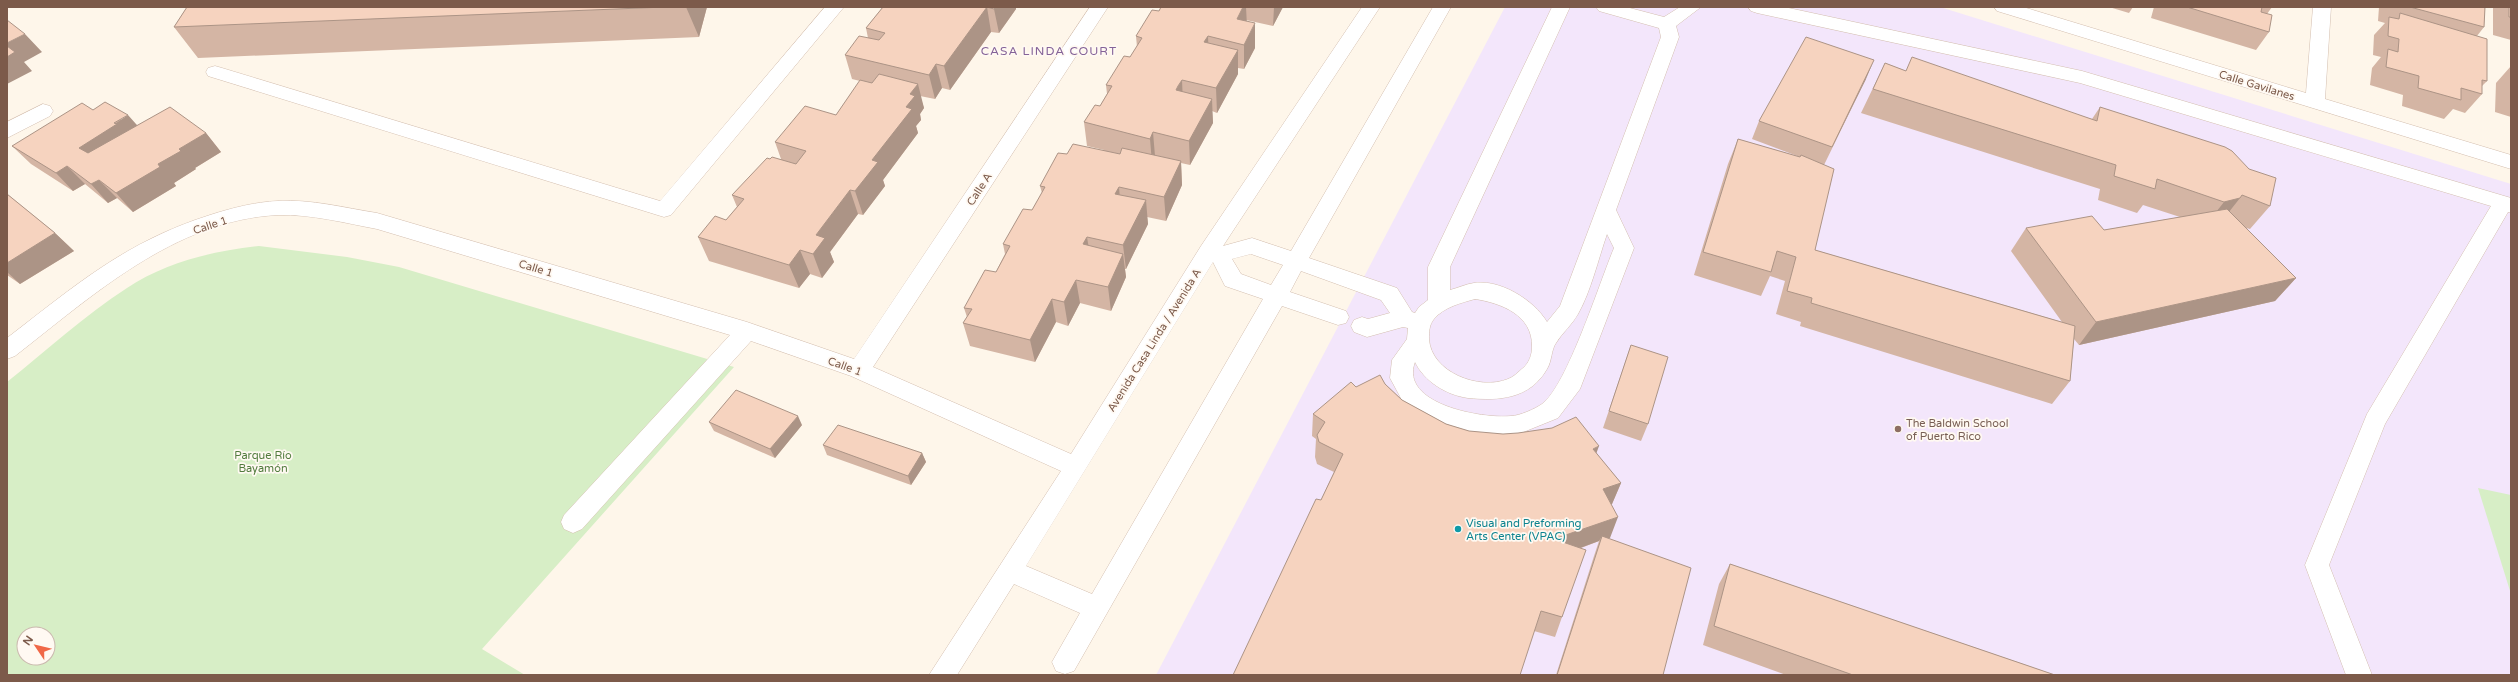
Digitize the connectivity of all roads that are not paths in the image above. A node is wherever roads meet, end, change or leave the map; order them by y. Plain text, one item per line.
1 (835, 7) edge
2 (1099, 7) edge
3 (1371, 7) edge
4 (1442, 7) edge
5 (1561, 7) edge
6 (1605, 7) edge
7 (1692, 7) edge
8 (1757, 7) edge
9 (2003, 7) edge
10 (2322, 7) edge
11 (1667, 24) junction
12 (215, 72) dead end
13 (2315, 102) junction
14 (43, 111) dead end
15 (7, 130) edge
16 (2511, 162) edge
17 (2507, 204) edge
18 (1606, 210) junction
19 (1214, 253) junction
20 (1296, 261) junction
21 (1277, 295) junction
22 (1439, 301) junction
23 (1338, 317) dead end
24 (1362, 326) dead end
25 (1414, 328) junction
26 (747, 331) junction
27 (1544, 342) junction
28 (7, 350) edge
29 (859, 370) junction
30 (1076, 467) junction
31 (573, 522) dead end
32 (1009, 570) junction
33 (1097, 608) junction
34 (1065, 662) dead end
35 (942, 675) edge
36 (2359, 675) edge

1 - 12 street
2 - 29 street, Calle A
3 - 19 street, Avenida Casa Linda / Avenida A
4 - 20 street
5 - 22 street
6 - 11 street
7 - 11 street
8 - 17 street
9 - 13 street, Calle Gavilanes
10 - 13 street
11 - 18 street
13 - 16 street, Calle Gavilanes
14 - 15 street
17 - 36 street
18 - 25 street
18 - 27 street
19 - 20 street
19 - 21 street
19 - 30 street, Avenida Casa Linda / Avenida A
20 - 21 street
20 - 25 street
21 - 23 street
21 - 33 street
22 - 25 street
22 - 27 street
24 - 25 street
25 - 27 street
26 - 28 street, Calle 1
26 - 29 street, Calle 1
26 - 31 street
29 - 30 street, Calle 1
30 - 32 street, Avenida Casa Linda / Avenida A
32 - 33 street
32 - 35 street, Avenida Casa Linda / Avenida A
33 - 34 street

